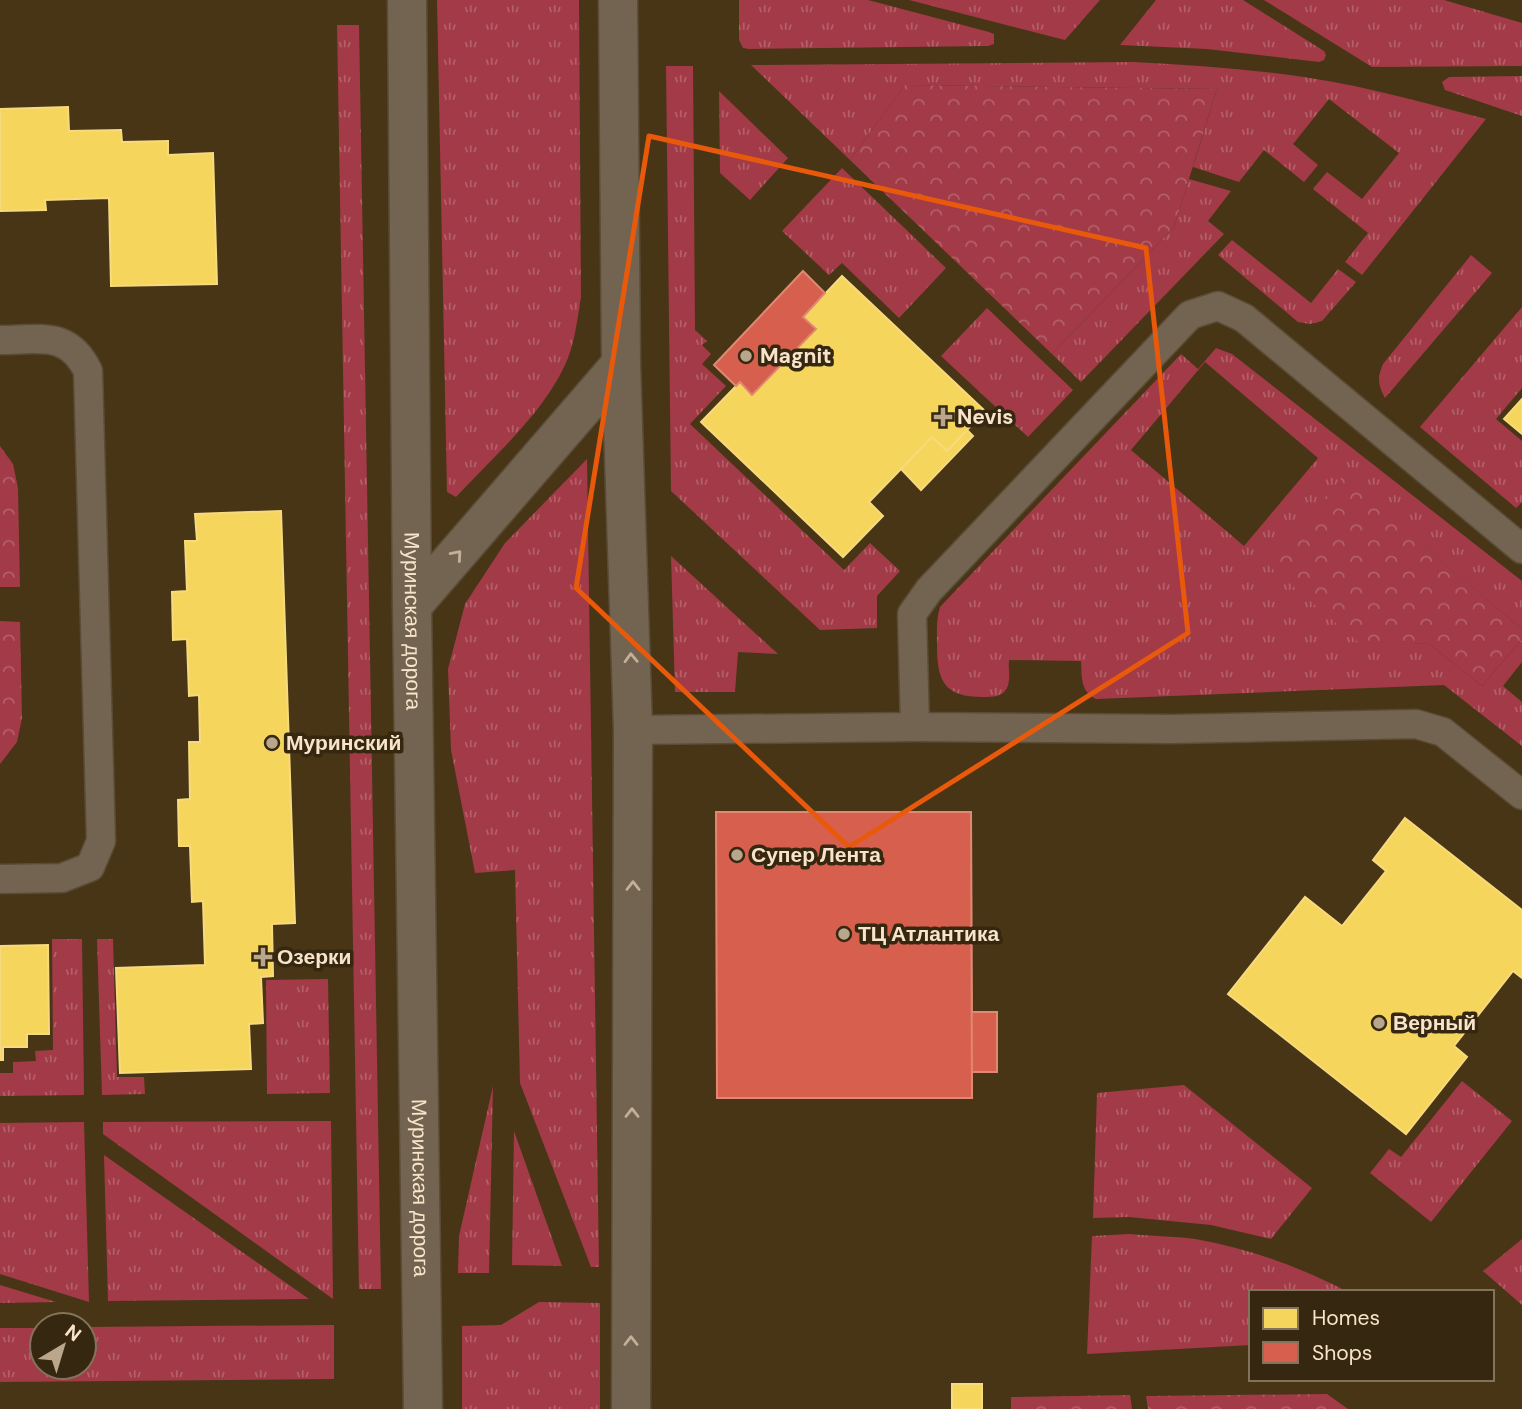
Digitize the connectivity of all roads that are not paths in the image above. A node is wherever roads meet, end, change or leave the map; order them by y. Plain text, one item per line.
1 (407, 0) edge
2 (618, 0) edge
3 (0, 340) edge
4 (621, 364) junction
5 (1522, 549) edge
6 (412, 606) junction
7 (915, 727) junction
8 (633, 730) junction
9 (1522, 795) edge
10 (0, 879) edge
11 (423, 1409) edge
12 (631, 1409) edge

1 - 6 street, Муринская дорога
2 - 4 street
3 - 10 lane
6 -> 4 street
8 -> 4 street
5 - 7 lane
6 - 11 street, Муринская дорога
7 - 8 lane
7 - 9 lane
12 -> 8 street

